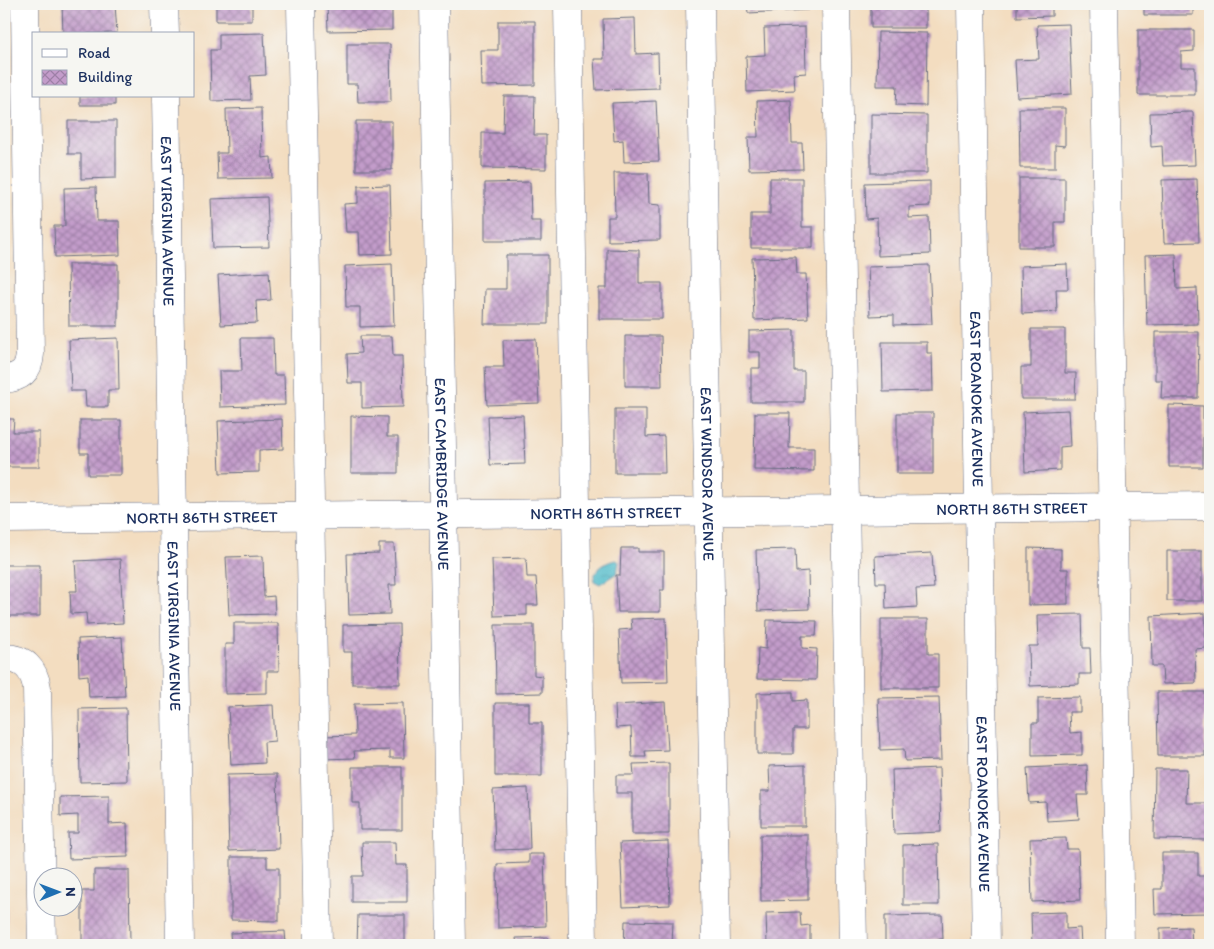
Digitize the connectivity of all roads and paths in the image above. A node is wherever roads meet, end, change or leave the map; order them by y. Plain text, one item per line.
1 (24, 4) edge
2 (164, 4) edge
3 (301, 4) edge
4 (434, 4) edge
5 (568, 4) edge
6 (700, 4) edge
7 (836, 4) edge
8 (971, 4) edge
9 (1104, 4) edge
10 (164, 32) edge
11 (166, 98) edge
12 (4, 379) edge
13 (1210, 506) edge
14 (1113, 507) junction
15 (979, 509) junction
16 (845, 510) junction
17 (709, 511) junction
18 (576, 512) junction
19 (443, 513) junction
20 (311, 515) junction
21 (172, 517) junction
22 (4, 519) edge
23 (4, 658) edge
24 (42, 945) edge
25 (180, 945) edge
26 (318, 945) edge
27 (450, 945) edge
28 (583, 945) edge
29 (716, 945) edge
30 (853, 945) edge
31 (986, 945) edge
32 (1120, 945) edge

1 - 12 street
2 - 10 street
3 - 20 street
4 - 19 street, EAST CAMBRIDGE AVENUE
5 - 18 street
6 - 17 street, EAST WINDSOR AVENUE
7 - 16 street
8 - 15 street, EAST ROANOKE AVENUE
9 - 14 street
11 - 21 street, EAST VIRGINIA AVENUE
13 - 14 street, NORTH 86TH STREET
14 - 15 street, NORTH 86TH STREET
14 - 32 street
15 - 16 street, NORTH 86TH STREET
15 - 31 street, EAST ROANOKE AVENUE
16 - 17 street, NORTH 86TH STREET
16 - 30 street
17 - 18 street, NORTH 86TH STREET
17 - 29 street, EAST WINDSOR AVENUE
18 - 19 street, NORTH 86TH STREET
18 - 28 street
19 - 20 street, NORTH 86TH STREET
19 - 27 street, EAST CAMBRIDGE AVENUE
20 - 21 street, NORTH 86TH STREET
20 - 26 street
21 - 22 street, NORTH 86TH STREET
21 - 25 street, EAST VIRGINIA AVENUE
23 - 24 street

